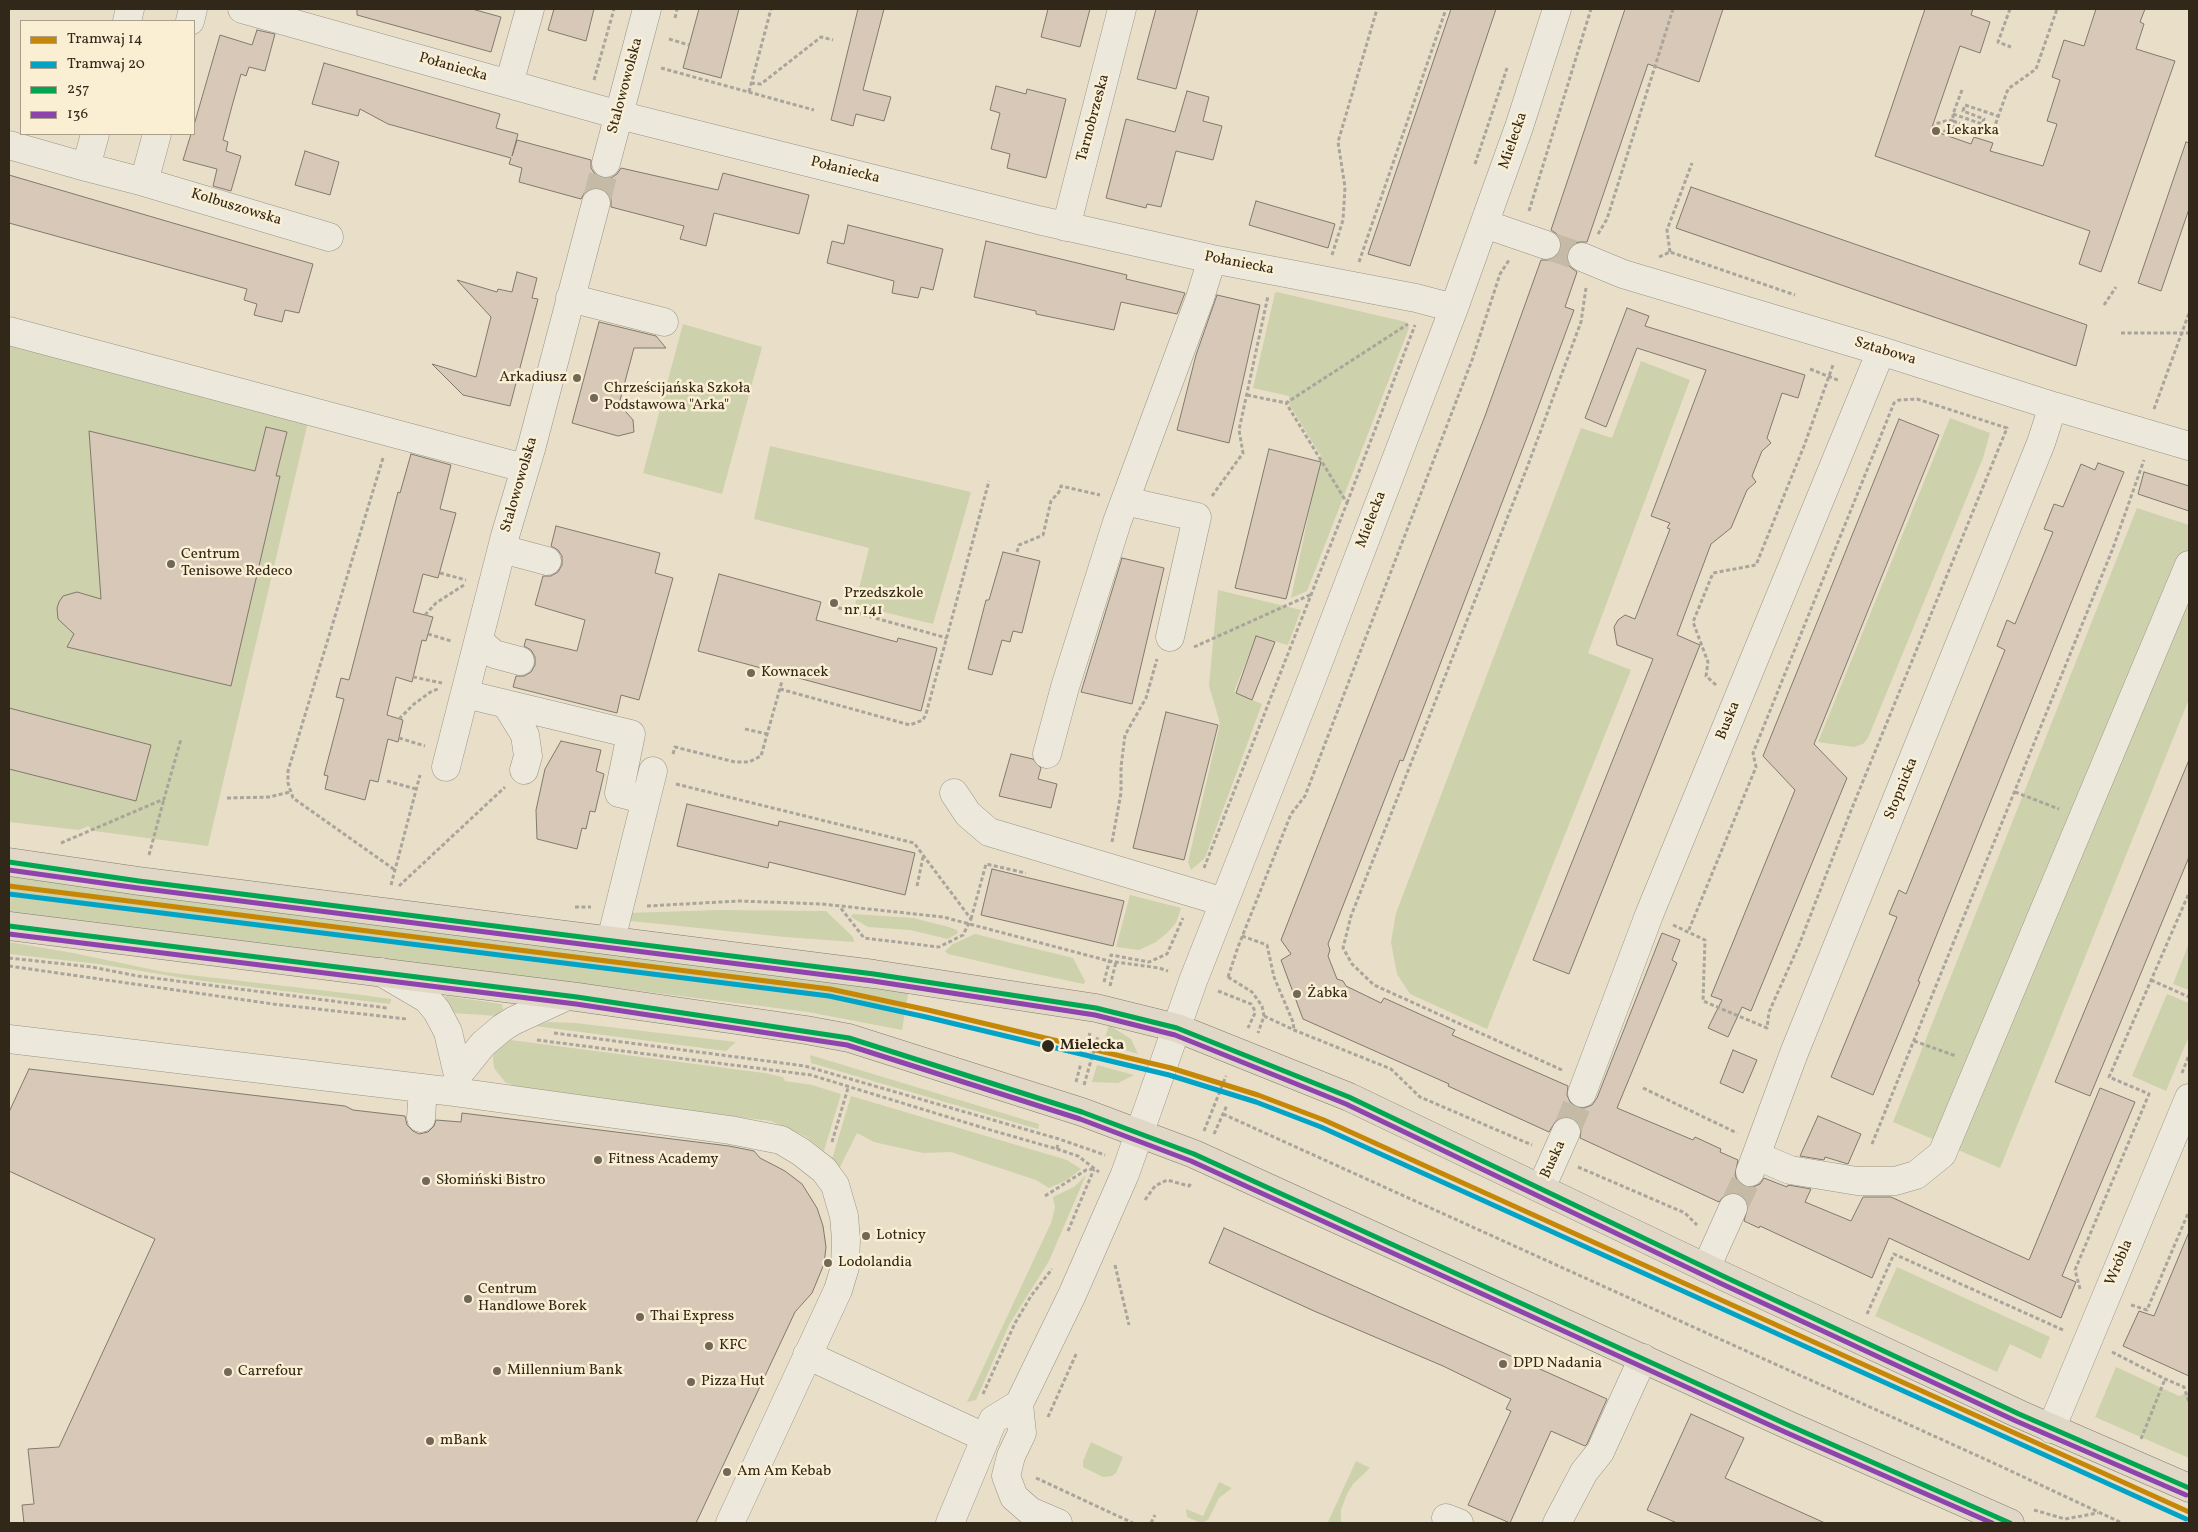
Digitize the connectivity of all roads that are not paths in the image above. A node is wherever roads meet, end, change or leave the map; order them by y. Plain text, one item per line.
1 (242, 9) edge
2 (530, 9) edge
3 (647, 9) edge
4 (1122, 9) edge
5 (1557, 9) edge
6 (509, 84) junction
7 (619, 115) junction
8 (95, 135) edge
9 (158, 135) edge
10 (9, 145) edge
11 (606, 163) tunnel mouth
12 (86, 167) junction
13 (144, 182) junction
14 (596, 203) tunnel mouth
15 (1485, 224) junction
16 (1066, 227) junction
17 (329, 236) dead end
18 (1534, 241) tunnel mouth
19 (1212, 259) junction
20 (1585, 259) tunnel mouth
21 (570, 298) junction
22 (1454, 308) junction
23 (664, 322) dead end
24 (9, 331) edge
25 (1881, 351) junction
26 (2053, 406) junction
27 (2189, 446) edge
28 (524, 468) junction
29 (1125, 501) junction
30 (502, 549) junction
31 (546, 562) dead end
32 (2189, 564) edge
33 (479, 641) junction
34 (1171, 650) road end
35 (520, 661) dead end
36 (450, 689) junction
37 (506, 704) junction
38 (1047, 754) dead end
39 (446, 767) dead end
40 (524, 770) road end
41 (954, 793) dead end
42 (9, 862) edge
43 (1224, 902) junction
44 (9, 926) edge
45 (611, 940) junction
46 (381, 972) junction
47 (567, 996) junction
48 (1177, 1028) junction
49 (9, 1039) edge
50 (456, 1084) junction
51 (423, 1088) junction
52 (1584, 1089) tunnel mouth
53 (2189, 1098) edge
54 (420, 1118) dead end
55 (1566, 1132) tunnel mouth
56 (1140, 1133) junction
57 (1541, 1188) junction
58 (1733, 1208) tunnel mouth
59 (1712, 1256) junction
60 (807, 1355) junction
61 (1643, 1358) junction
62 (1018, 1404) junction
63 (2051, 1429) junction
64 (986, 1438) junction
65 (2189, 1488) edge
66 (2020, 1516) edge
67 (730, 1523) edge
68 (950, 1523) edge
69 (1058, 1523) edge
70 (1557, 1523) edge

1 - 6 street, Połaniecka
2 - 6 street
3 - 7 street, Stalowowolska
4 - 16 street, Tarnobrzeska
5 - 15 street, Mielecka
6 - 7 street, Połaniecka
7 - 11 street, Stalowowolska
7 - 16 street, Połaniecka
8 - 12 street
9 - 13 street
10 - 12 street, Kolbuszowska
12 - 13 street, Kolbuszowska
13 - 17 street, Kolbuszowska
14 - 21 street, Stalowowolska
15 - 18 street
15 - 22 street, Mielecka
16 - 19 street, Połaniecka
19 - 22 street, Połaniecka
19 - 29 street
20 - 25 street, Sztabowa
21 - 23 street
21 - 28 street, Stalowowolska
22 - 43 street, Mielecka
24 - 28 street
25 - 26 street, Sztabowa
25 - 52 street, Buska
26 - 27 street, Sztabowa
26 - 32 street, Stopnicka
28 - 30 street, Stalowowolska
29 - 34 street
29 - 38 street
30 - 31 street
30 - 33 street, Stalowowolska
33 - 35 street
33 - 36 street, Stalowowolska
36 - 37 street
36 - 39 street, Stalowowolska
37 - 40 street
37 - 45 street
41 - 43 street
42 - 45 main road
43 - 48 street, Mielecka
44 - 46 main road
45 - 48 main road
46 - 47 main road
46 - 50 street
47 - 50 street
47 - 56 main road
48 - 56 street, Mielecka
48 - 57 main road
49 - 51 street
50 - 51 street
50 - 60 street
51 - 54 street
53 - 63 street, Wróbla
55 - 57 street, Buska
56 - 61 main road
56 - 62 street, Mielecka
57 - 59 main road
58 - 59 street
59 - 63 main road
60 - 64 street
60 - 67 street
61 - 66 main road
61 - 70 street
62 - 64 street
62 - 69 street
63 - 65 main road
64 - 68 street

